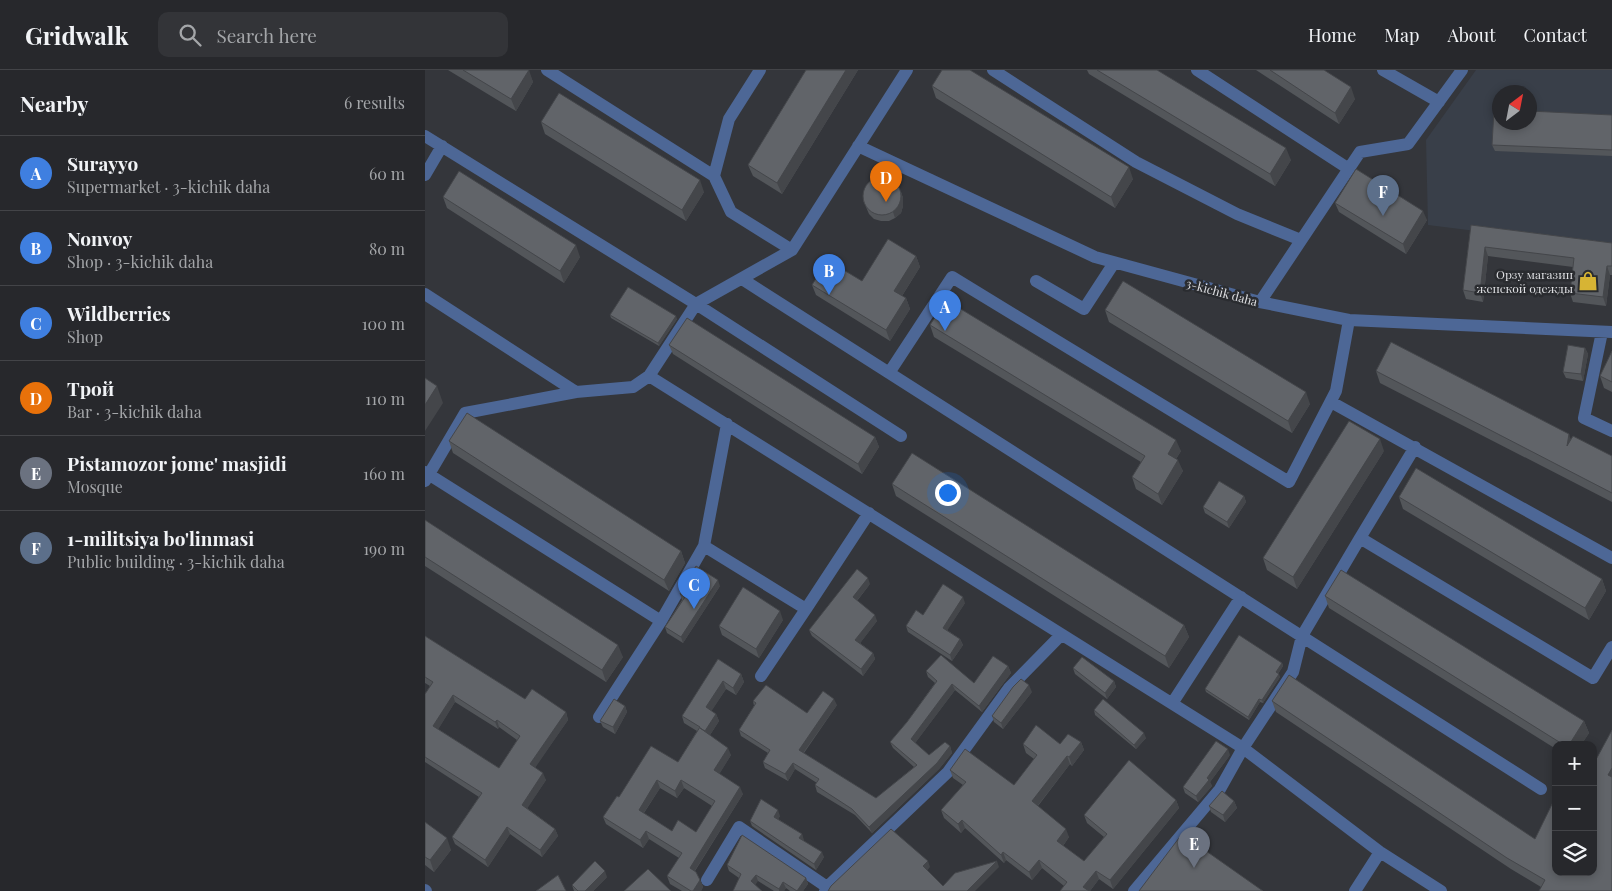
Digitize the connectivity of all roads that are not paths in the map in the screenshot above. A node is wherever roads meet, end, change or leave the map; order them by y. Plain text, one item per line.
1 (547, 70) edge
2 (760, 70) edge
3 (907, 70) edge
4 (993, 70) edge
5 (1197, 70) edge
6 (1383, 70) edge
7 (1462, 70) edge
8 (1439, 102) junction
9 (425, 136) edge
10 (442, 146) junction
11 (858, 146) junction
12 (1349, 169) junction
13 (425, 175) edge
14 (713, 176) junction
15 (1301, 240) junction
16 (792, 250) junction
17 (1114, 262) junction
18 (742, 279) junction
19 (1036, 281) dead end
20 (425, 294) edge
21 (1260, 302) junction
22 (696, 304) junction
23 (1349, 320) junction
24 (1607, 332) edge
25 (889, 373) junction
26 (649, 376) junction
27 (576, 392) junction
28 (1331, 402) junction
29 (727, 424) junction
30 (1612, 431) edge
31 (901, 436) dead end
32 (1415, 447) junction
33 (426, 476) edge
34 (869, 513) junction
35 (1360, 538) junction
36 (704, 546) junction
37 (1612, 558) edge
38 (1241, 597) junction
39 (806, 609) junction
40 (661, 621) junction
41 (1061, 635) junction
42 (1302, 636) junction
43 (1612, 647) edge
44 (761, 676) dead end
45 (1173, 702) junction
46 (599, 716) dead end
47 (1243, 748) junction
48 (1541, 789) dead end
49 (1380, 852) junction
50 (707, 880) dead end
51 (826, 889) edge
52 (1134, 891) edge
53 (1355, 891) edge
54 (1441, 891) edge

1 - 14 street
2 - 14 street
3 - 11 street
4 - 15 street
5 - 12 street
6 - 8 street
7 - 8 street
8 - 12 street
9 - 10 street
10 - 13 street
10 - 22 street
11 - 16 street
11 - 17 street, 3-kichik daha
12 - 15 street
14 - 16 street
15 - 21 street
16 - 18 street
17 - 19 street
17 - 21 street, 3-kichik daha
18 - 22 street
18 - 25 street
20 - 27 street
21 - 23 street, 3-kichik daha
22 - 26 street
22 - 31 street
23 - 24 street, 3-kichik daha
23 - 28 street
24 - 30 street
25 - 28 street
25 - 38 street
26 - 27 street
26 - 29 street
27 - 33 street
28 - 32 street
29 - 34 street
29 - 36 street
32 - 35 street
32 - 37 street
33 - 40 street
34 - 39 street
34 - 41 street
35 - 42 street
35 - 43 street
36 - 39 street
36 - 40 street
38 - 42 street
38 - 45 street
39 - 44 street
40 - 46 street
41 - 45 street
41 - 51 street
42 - 47 street
42 - 48 street
45 - 47 street
47 - 49 street
47 - 52 street
49 - 53 street
49 - 54 street
50 - 51 street

